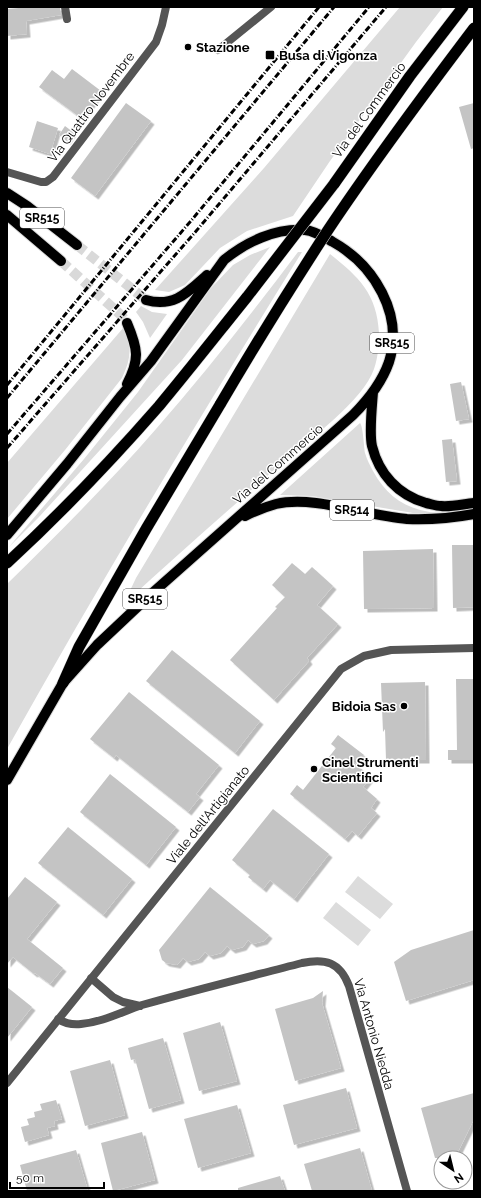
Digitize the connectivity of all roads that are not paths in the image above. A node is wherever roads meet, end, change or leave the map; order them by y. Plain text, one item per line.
1 (65, 7) edge
2 (166, 7) edge
3 (271, 7) edge
4 (463, 7) edge
5 (67, 19) dead end
6 (474, 28) edge
7 (218, 50) dead end
8 (7, 172) edge
9 (7, 192) edge
10 (8, 219) edge
11 (77, 245) tunnel mouth
12 (224, 260) junction
13 (61, 261) tunnel mouth
14 (146, 300) tunnel mouth
15 (127, 323) tunnel mouth
16 (374, 391) junction
17 (120, 398) junction
18 (474, 503) edge
19 (474, 514) edge
20 (234, 521) junction
21 (7, 534) edge
22 (7, 563) edge
23 (474, 648) edge
24 (63, 683) junction
25 (7, 780) edge
26 (91, 978) junction
27 (141, 1006) junction
28 (58, 1019) junction
29 (7, 1083) edge
30 (407, 1191) edge

1 - 5 street
2 - 8 street, Via Quattro Novembre
3 - 7 street
4 - 22 highway, Via del Commercio, bridge
6 - 24 highway, Via del Commercio, bridge
9 - 11 main road, SR515
10 - 13 main road, SR515
12 - 14 main road, SR515
12 - 16 main road, Via del Commercio / SR515
12 - 17 main road, Via del Commercio / SR515
15 - 17 main road, SR515
16 - 18 main road
16 - 20 main road, Via del Commercio / SR515
17 - 21 main road, Via del Commercio / SR515
19 - 20 main road, SR514
20 - 24 main road, Via del Commercio / SR515
23 - 26 street, Viale dell'Artigianato
24 - 25 main road, Via del Commercio / SR515
26 - 27 street, Via Antonio Niedda
26 - 28 street, Viale dell'Artigianato
27 - 28 street, Via Antonio Niedda
27 - 30 street, Via Antonio Niedda
28 - 29 street, Viale dell'Artigianato

